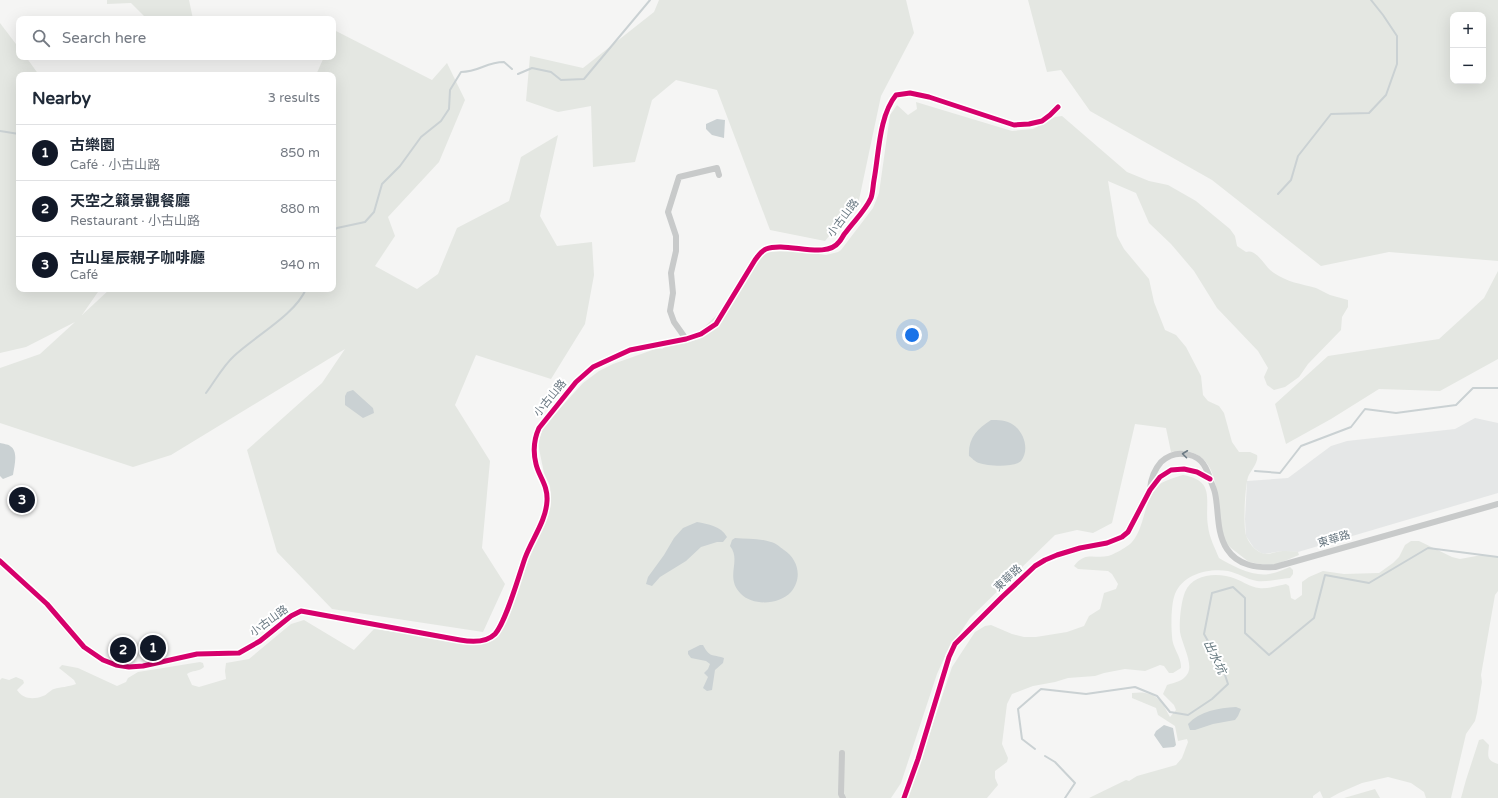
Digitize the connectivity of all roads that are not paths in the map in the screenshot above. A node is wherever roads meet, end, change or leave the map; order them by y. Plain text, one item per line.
1 (1058, 107) dead end
2 (719, 175) dead end
3 (686, 339) junction
4 (1210, 479) junction
5 (1150, 490) junction
6 (1498, 504) edge
7 (0, 561) edge
8 (842, 753) dead end
9 (843, 798) edge
10 (904, 798) edge

1 - 3 street, 小古山路
2 - 3 street
3 - 7 street, 小古山路
4 - 5 street, 東華路
4 -> 5 street, 東華路
4 - 6 street, 東華路
5 - 10 street, 東華路
8 - 9 street

